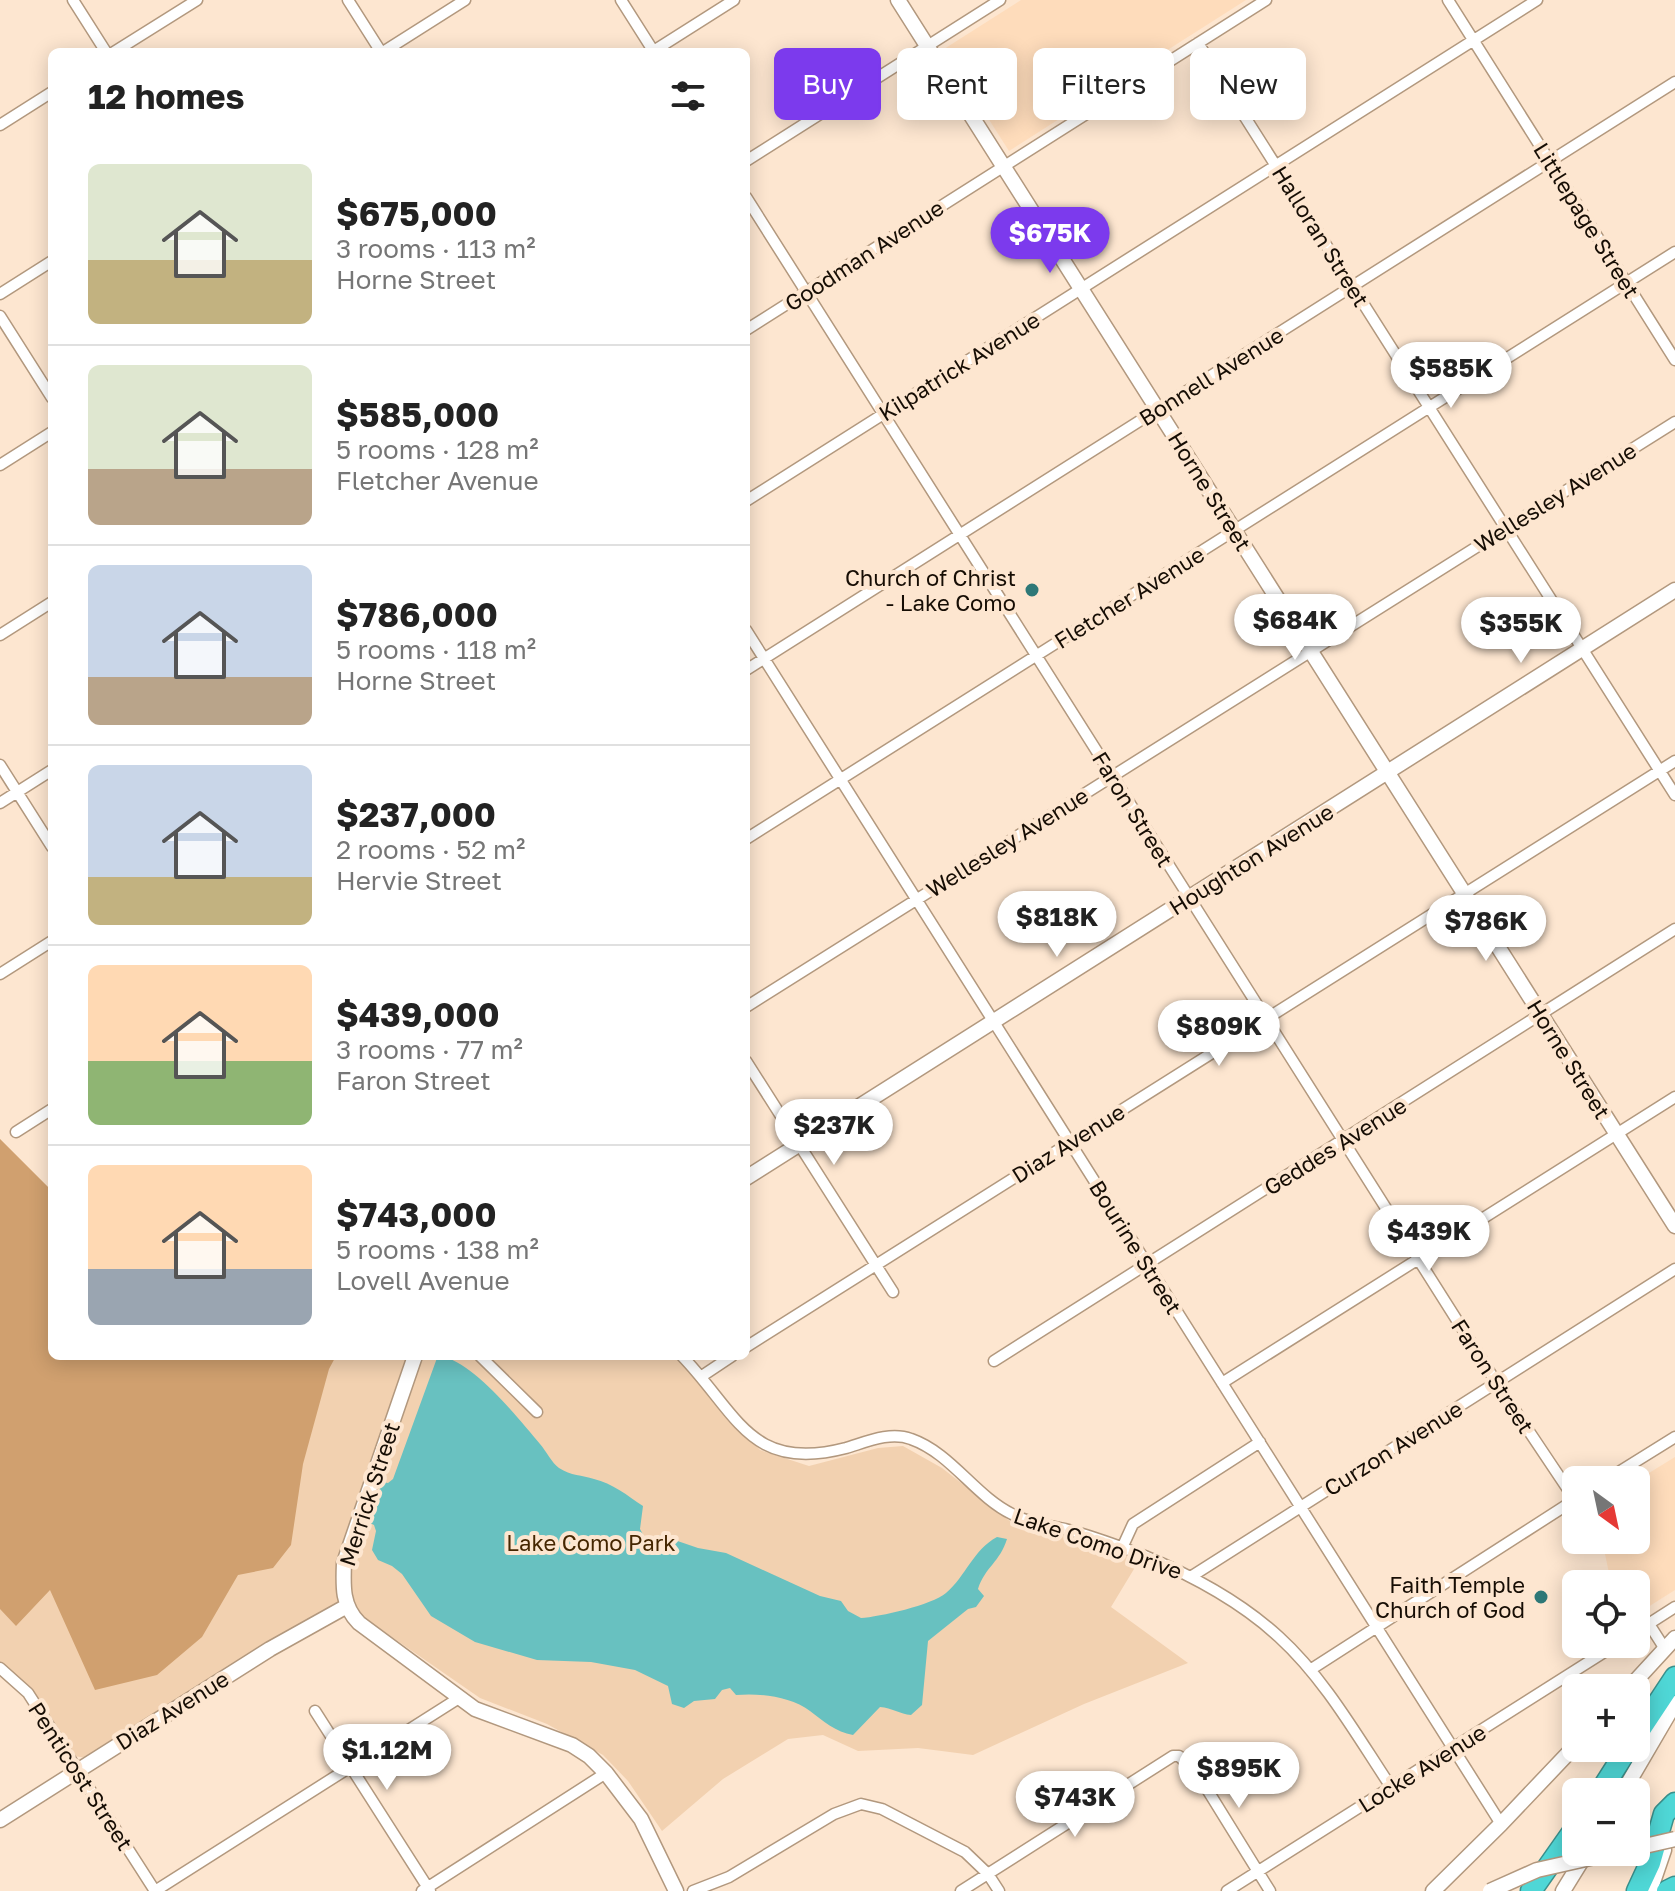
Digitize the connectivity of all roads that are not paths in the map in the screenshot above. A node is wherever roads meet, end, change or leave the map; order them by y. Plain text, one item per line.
1 (73, 0) edge
2 (197, 0) edge
3 (348, 0) edge
4 (465, 0) edge
5 (621, 0) edge
6 (734, 0) edge
7 (898, 0) edge
8 (1000, 0) edge
9 (1266, 0) edge
10 (1448, 0) edge
11 (1537, 0) edge
12 (1473, 40) junction
13 (1198, 43) junction
14 (927, 46) junction
15 (103, 48) edge
16 (120, 48) edge
17 (379, 48) edge
18 (388, 48) edge
19 (651, 48) edge
20 (659, 48) edge
21 (1675, 82) edge
22 (48, 95) edge
23 (0, 125) edge
24 (750, 158) edge
25 (1550, 161) junction
26 (1276, 165) junction
27 (1003, 166) junction
28 (750, 203) edge
29 (1675, 252) edge
30 (48, 264) edge
31 (1627, 283) junction
32 (1353, 286) junction
33 (1081, 289) junction
34 (806, 292) junction
35 (0, 294) edge
36 (0, 316) edge
37 (750, 327) edge
38 (1675, 360) edge
39 (48, 392) edge
40 (1430, 407) junction
41 (1158, 410) junction
42 (883, 414) junction
43 (1675, 422) edge
44 (48, 435) edge
45 (0, 465) edge
46 (750, 498) edge
47 (1506, 528) junction
48 (1234, 531) junction
49 (960, 535) junction
50 (1675, 590) edge
51 (48, 605) edge
52 (0, 635) edge
53 (750, 636) edge
54 (1583, 649) junction
55 (1310, 650) junction
56 (1036, 656) junction
57 (764, 659) junction
58 (750, 668) edge
59 (1675, 761) edge
60 (0, 765) edge
61 (1660, 771) junction
62 (1388, 772) junction
63 (48, 773) edge
64 (1112, 776) junction
65 (841, 780) junction
66 (17, 792) junction
67 (1675, 795) edge
68 (0, 803) edge
69 (750, 837) edge
70 (48, 841) edge
71 (1464, 894) junction
72 (1189, 898) junction
73 (916, 899) junction
74 (1675, 929) edge
75 (48, 944) edge
76 (0, 974) edge
77 (750, 1004) edge
78 (1540, 1013) junction
79 (1266, 1019) junction
80 (994, 1021) junction
81 (750, 1067) edge
82 (1675, 1097) edge
83 (48, 1112) edge
84 (16, 1132) dead end
85 (1617, 1134) junction
86 (1070, 1142) junction
87 (1344, 1142) junction
88 (799, 1144) junction
89 (750, 1175) edge
90 (1675, 1226) edge
91 (1418, 1259) junction
92 (875, 1264) junction
93 (1147, 1264) junction
94 (1675, 1269) edge
95 (893, 1292) dead end
96 (750, 1344) edge
97 (414, 1360) edge
98 (484, 1360) edge
99 (686, 1360) edge
100 (726, 1360) edge
101 (994, 1361) dead end
102 (702, 1376) junction
103 (1496, 1382) junction
104 (1222, 1383) junction
105 (537, 1412) dead end
106 (1675, 1437) edge
107 (1260, 1442) junction
108 (1628, 1466) edge
109 (1562, 1479) edge
110 (1300, 1507) junction
111 (1562, 1509) edge
112 (1122, 1548) junction
113 (1192, 1576) junction
114 (347, 1606) junction
115 (1675, 1607) edge
116 (1650, 1623) edge
117 (1650, 1625) edge
118 (1376, 1627) junction
119 (1670, 1644) edge
120 (1595, 1658) edge
121 (0, 1668) edge
122 (1310, 1670) junction
123 (1642, 1674) edge
124 (1675, 1677) edge
125 (459, 1698) junction
126 (1675, 1703) edge
127 (315, 1711) dead end
128 (1650, 1715) edge
129 (1453, 1748) junction
130 (1562, 1760) edge
131 (351, 1767) junction
132 (78, 1770) junction
133 (606, 1773) junction
134 (1631, 1778) edge
135 (1391, 1787) junction
136 (1675, 1803) edge
137 (1675, 1811) edge
138 (0, 1820) edge
139 (1501, 1824) junction
140 (1675, 1839) edge
141 (1650, 1845) edge
142 (1562, 1847) edge
143 (1562, 1864) edge
144 (1578, 1866) edge
145 (1258, 1871) junction
146 (988, 1874) junction
147 (1675, 1887) edge
148 (426, 1890) edge
149 (155, 1891) edge
150 (676, 1891) edge
151 (693, 1891) edge
152 (961, 1891) edge
153 (999, 1891) edge
154 (1227, 1891) edge
155 (1270, 1891) edge
156 (1433, 1891) edge
157 (1490, 1891) edge
158 (1531, 1891) edge
159 (1563, 1891) edge
160 (1637, 1891) edge
161 (1650, 1891) edge
162 (1667, 1891) edge

1 - 15 street
2 - 16 street
3 - 17 street
4 - 18 street
5 - 19 street
6 - 20 street
7 - 14 street, Horne Street
8 - 14 street
9 - 13 street, Goodman Avenue
10 - 12 street, Littlepage Street
11 - 12 street, Kilpatrick Avenue
12 - 25 street, Littlepage Street
12 - 26 street, Kilpatrick Avenue
13 - 26 street, Halloran Street
13 - 27 street, Goodman Avenue
14 - 24 street
14 - 27 street, Horne Street
21 - 25 street, Bonnell Avenue
22 - 23 street
25 - 31 street, Littlepage Street
25 - 32 street, Bonnell Avenue
26 - 32 street, Halloran Street
26 - 33 street, Kilpatrick Avenue
27 - 33 street, Horne Street
27 - 34 street, Goodman Avenue
28 - 34 street, Faron Street
29 - 31 street, Fletcher Avenue
30 - 35 street
31 - 38 street, Littlepage Street
31 - 40 street, Fletcher Avenue
32 - 40 street, Halloran Street
32 - 41 street, Bonnell Avenue
33 - 41 street, Horne Street
33 - 42 street, Kilpatrick Avenue
34 - 37 street, Goodman Avenue
34 - 42 street, Faron Street
36 - 39 street
40 - 47 street, Halloran Street
40 - 48 street, Fletcher Avenue
41 - 48 street, Horne Street
41 - 49 street, Bonnell Avenue
42 - 46 street, Kilpatrick Avenue
42 - 49 street, Faron Street
43 - 47 street, Wellesley Avenue
44 - 45 street
47 - 54 street, Halloran Street
47 - 55 street, Wellesley Avenue
48 - 55 street, Horne Street
48 - 56 street, Fletcher Avenue
49 - 56 street, Faron Street
49 - 57 street, Bonnell Avenue
50 - 54 street, Houghton Avenue
51 - 52 street
53 - 57 street, Bourine Street
54 - 61 street, Halloran Street
54 - 62 street, Houghton Avenue
55 - 62 street, Horne Street
55 - 64 street, Wellesley Avenue
56 - 64 street, Faron Street
56 - 65 street, Fletcher Avenue
57 - 58 street, Bonnell Avenue
57 - 65 street, Bourine Street
59 - 61 street, Diaz Avenue
60 - 66 street
61 - 67 street, Halloran Street
61 - 71 street, Diaz Avenue
62 - 71 street, Horne Street
62 - 72 street, Houghton Avenue
63 - 66 street
64 - 72 street, Faron Street
64 - 73 street, Wellesley Avenue
65 - 69 street, Fletcher Avenue
65 - 73 street, Bourine Street
66 - 68 street
66 - 70 street
71 - 78 street, Horne Street
71 - 79 street, Diaz Avenue
72 - 79 street, Faron Street
72 - 80 street, Houghton Avenue
73 - 77 street, Wellesley Avenue
73 - 80 street, Bourine Street
74 - 78 street, Geddes Avenue
75 - 76 street
78 - 85 street, Horne Street
78 - 87 street, Geddes Avenue
79 - 86 street, Diaz Avenue
79 - 87 street, Faron Street
80 - 86 street, Bourine Street
80 - 88 street, Houghton Avenue
81 - 88 street
82 - 85 street
83 - 84 street
85 - 90 street, Horne Street
85 - 91 street
86 - 92 street, Diaz Avenue
86 - 93 street, Bourine Street
87 - 91 street, Faron Street
87 - 93 street, Geddes Avenue
88 - 89 street, Houghton Avenue
88 - 92 street
91 - 103 street, Faron Street
91 - 104 street
92 - 95 street
92 - 96 street, Diaz Avenue
93 - 101 street, Geddes Avenue
93 - 104 street, Bourine Street
94 - 103 street, Curzon Avenue
97 - 114 street, Merrick Street
98 - 105 street
99 - 102 street, Lake Como Drive
100 - 102 street
102 - 112 street, Lake Como Drive
103 - 109 street, Faron Street
103 - 110 street, Curzon Avenue
104 - 107 street, Bourine Street
106 - 108 street
107 - 110 street, Bourine Street
107 - 112 street
110 - 113 street, Curzon Avenue
110 - 118 street, Bourine Street
111 - 118 street
112 - 113 street, Lake Como Drive
113 - 122 street, Lake Como Drive
114 - 125 street
114 - 132 street, Diaz Avenue
115 - 116 street
117 - 119 street
118 - 122 street
118 - 129 street, Bourine Street
119 - 123 street
120 - 129 street, Locke Avenue
121 - 132 street, Penticost Street
122 - 135 street, Lake Como Drive
124 - 128 highway
125 - 131 street
125 - 133 street
126 - 134 street
127 - 131 street
129 - 135 street, Locke Avenue
129 - 139 street, Bourine Street
130 - 139 street
131 - 148 street
131 - 149 street
132 - 138 street, Diaz Avenue
132 - 149 street, Penticost Street
133 - 148 street
133 - 150 street
135 - 145 street, Locke Avenue
136 - 160 highway
137 - 161 street
139 - 156 street
140 - 141 street, bridge
142 - 158 highway
143 - 157 street, bridge
144 - 159 street
145 - 146 street
145 - 154 street, Locke Avenue
145 - 155 street
146 - 151 street
146 - 152 street
146 - 153 street
147 - 162 highway

